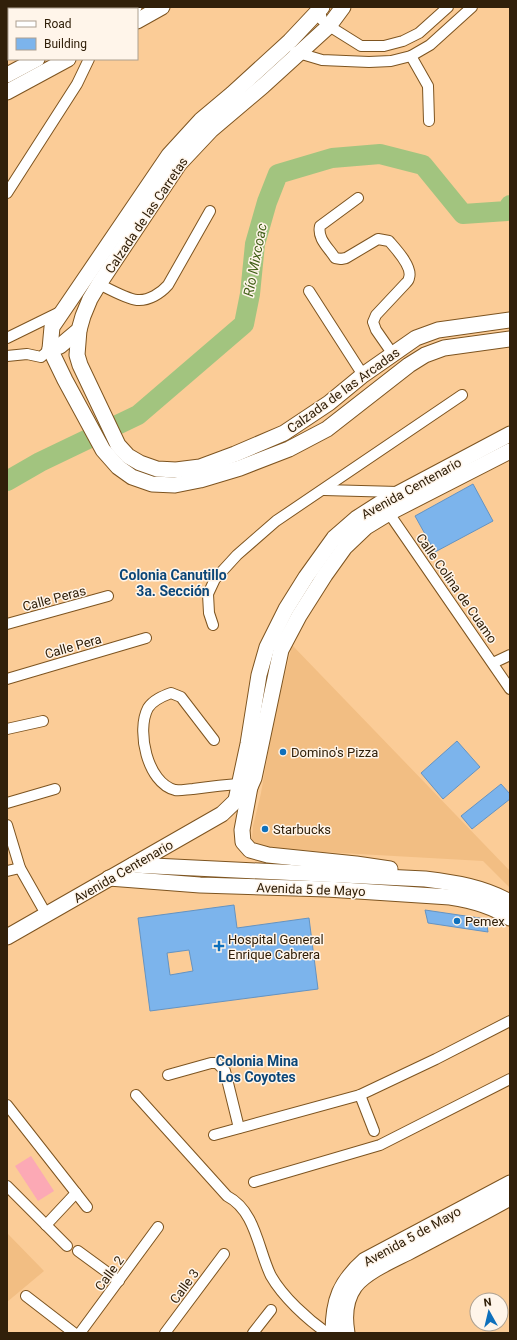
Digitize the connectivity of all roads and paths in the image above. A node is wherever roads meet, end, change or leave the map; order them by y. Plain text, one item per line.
1 (162, 7) edge
2 (343, 7) edge
3 (448, 7) edge
4 (472, 7) edge
5 (321, 9) edge
6 (138, 20) edge
7 (329, 26) junction
8 (284, 46) junction
9 (299, 53) junction
10 (411, 56) junction
11 (35, 60) edge
12 (66, 60) edge
13 (89, 60) edge
14 (7, 75) edge
15 (7, 92) edge
16 (428, 121) dead end
17 (7, 192) edge
18 (358, 198) dead end
19 (210, 211) dead end
20 (99, 284) junction
21 (309, 291) dead end
22 (62, 311) junction
23 (510, 320) edge
24 (488, 322) junction
25 (79, 330) junction
26 (7, 338) edge
27 (510, 339) edge
28 (490, 341) junction
29 (50, 349) junction
30 (392, 353) junction
31 (7, 356) edge
32 (362, 375) junction
33 (462, 395) dead end
34 (510, 434) edge
35 (510, 451) edge
36 (324, 490) junction
37 (400, 492) junction
38 (421, 497) junction
39 (385, 508) junction
40 (108, 596) dead end
41 (7, 624) edge
42 (213, 625) dead end
43 (146, 638) dead end
44 (510, 655) edge
45 (492, 663) junction
46 (7, 679) edge
47 (510, 688) edge
48 (43, 721) dead end
49 (7, 729) edge
50 (214, 740) dead end
51 (245, 786) junction
52 (55, 789) dead end
53 (7, 803) edge
54 (7, 825) edge
55 (133, 866) junction
56 (20, 868) junction
57 (7, 871) edge
58 (109, 878) junction
59 (425, 879) junction
60 (508, 909) edge
61 (46, 914) junction
62 (7, 937) edge
63 (510, 1021) edge
64 (168, 1075) dead end
65 (510, 1079) edge
66 (136, 1095) dead end
67 (360, 1095) junction
68 (7, 1104) edge
69 (239, 1128) junction
70 (374, 1131) dead end
71 (214, 1135) dead end
72 (254, 1182) dead end
73 (510, 1183) edge
74 (7, 1186) edge
75 (76, 1193) junction
76 (510, 1198) edge
77 (87, 1207) dead end
78 (466, 1214) junction
79 (46, 1225) junction
80 (158, 1227) dead end
81 (67, 1246) dead end
82 (78, 1251) dead end
83 (224, 1254) dead end
84 (119, 1281) junction
85 (26, 1296) dead end
86 (271, 1310) dead end
87 (74, 1333) edge
88 (80, 1333) edge
89 (165, 1333) edge
90 (253, 1333) edge
91 (327, 1333) edge
92 (334, 1333) edge
93 (347, 1333) edge

1 - 6 main road
2 - 7 main road, Calzada de las Carretas
3 - 7 street
4 - 10 street
5 - 7 street
5 - 8 main road, Calzada de las Carretas
7 - 9 main road, Calzada de las Carretas
8 - 9 street
8 - 22 main road, Calzada de las Carretas
9 - 10 street
9 - 20 main road, Calzada de las Carretas
10 - 16 street
11 - 14 main road
12 - 15 main road
13 - 17 street
18 - 30 street
19 - 20 street
20 - 25 main road, Calzada de las Carretas
21 - 32 street
22 - 26 street, Calzada de las Carretas
22 - 29 main road
23 - 24 main road, Calzada de las Arcadas
24 - 28 main road
24 - 30 main road, Calzada de las Arcadas
25 - 29 main road
25 - 32 main road, Calzada de las Arcadas
27 - 28 main road, Calzada de las Arcadas
28 - 29 main road, Calzada de las Arcadas
29 - 31 street
30 - 32 main road, Calzada de las Arcadas
33 - 36 street
34 - 37 main road, Avenida Centenario
35 - 38 main road, Avenida Centenario
36 - 37 street
36 - 42 street
37 - 38 street
37 - 39 main road, Avenida Centenario
38 - 39 main road, Avenida Centenario
39 - 45 street, Calle Colina de Cuamo
39 - 51 main road, Avenida Centenario
40 - 41 street, Calle Peras
43 - 46 street, Calle Pera
44 - 45 street
45 - 47 street, Calle Colina de Cuamo
48 - 49 street
50 - 51 street
51 - 55 main road, Avenida Centenario
51 - 59 main road
52 - 53 street
54 - 56 street
55 - 58 main road, Avenida Centenario
55 - 59 main road, Avenida 5 de Mayo
56 - 57 street
56 - 61 street
58 - 60 main road, Avenida 5 de Mayo
58 - 61 main road, Avenida Centenario
59 - 60 main road, Avenida 5 de Mayo
61 - 62 main road, Avenida Centenario
63 - 67 street
64 - 69 street
65 - 72 street
66 - 91 street
67 - 69 street
67 - 70 street
68 - 75 street
69 - 71 street
73 - 78 main road, Avenida 5 de Mayo
74 - 79 street
75 - 77 street
75 - 79 street
76 - 78 main road, Avenida 5 de Mayo
78 - 92 main road, Avenida 5 de Mayo
78 - 93 main road, Avenida 5 de Mayo
79 - 81 street
80 - 84 street, Calle 2
82 - 84 street
83 - 89 street, Calle 3
84 - 88 street, Calle 2
85 - 87 street
86 - 90 street

